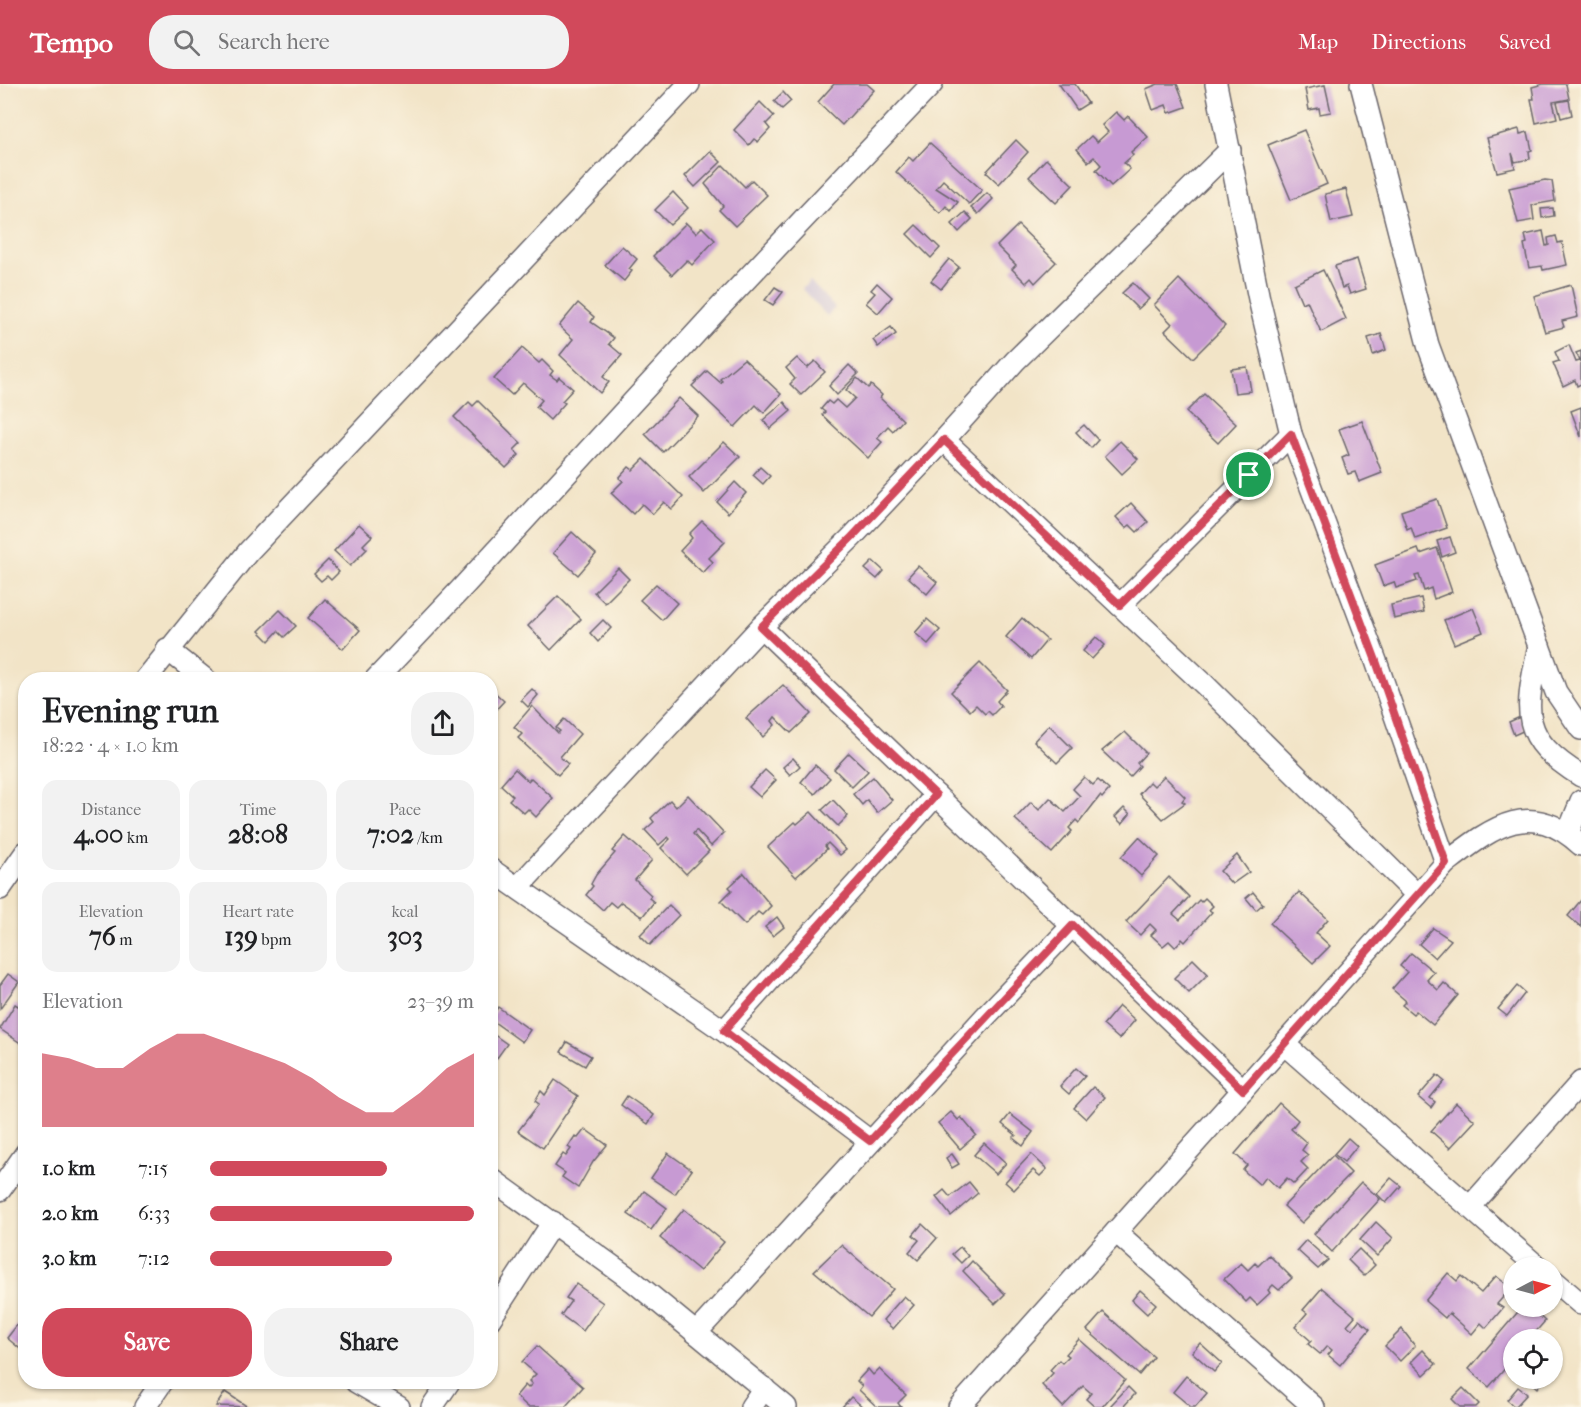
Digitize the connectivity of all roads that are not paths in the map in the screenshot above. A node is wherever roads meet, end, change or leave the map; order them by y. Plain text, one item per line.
1 (689, 84) edge
2 (932, 84) edge
3 (1216, 84) edge
4 (1361, 84) edge
5 (1230, 150) junction
6 (1291, 434) junction
7 (944, 440) junction
8 (1120, 605) junction
9 (761, 627) junction
10 (1539, 645) junction
11 (167, 649) junction
12 (151, 672) edge
13 (196, 672) edge
14 (383, 672) edge
15 (1581, 729) edge
16 (1581, 776) edge
17 (936, 795) junction
18 (1581, 801) edge
19 (1575, 839) edge
20 (1446, 863) junction
21 (18, 864) edge
22 (498, 874) edge
23 (518, 887) junction
24 (0, 889) edge
25 (1417, 895) junction
26 (1073, 925) junction
27 (724, 1031) junction
28 (1285, 1045) junction
29 (1581, 1082) edge
30 (1243, 1090) junction
31 (870, 1141) junction
32 (18, 1165) edge
33 (498, 1184) edge
34 (0, 1190) edge
35 (1470, 1208) junction
36 (553, 1222) junction
37 (1116, 1232) junction
38 (1526, 1257) edge
39 (1563, 1289) edge
40 (1581, 1304) edge
41 (498, 1307) edge
42 (696, 1333) junction
43 (764, 1388) junction
44 (157, 1389) edge
45 (368, 1389) edge
46 (444, 1389) edge
47 (1292, 1400) edge
48 (145, 1407) edge
49 (399, 1407) edge
50 (432, 1407) edge
51 (751, 1407) edge
52 (786, 1407) edge
53 (959, 1407) edge
54 (1314, 1407) edge

1 - 11 street
2 - 14 street
3 - 5 street
4 - 10 street
5 - 6 street
5 - 7 street
6 - 8 street
6 - 20 street
7 - 8 street
7 - 9 street
8 - 25 street
9 - 17 street
9 - 23 street
10 - 15 street
10 - 16 street
11 - 12 street
11 - 13 street
17 - 26 street
17 - 27 street
18 - 19 street
19 - 20 street
20 - 25 street
21 - 24 street
22 - 23 street
23 - 27 street
25 - 28 street
26 - 30 street
26 - 31 street
27 - 31 street
28 - 30 street
28 - 35 street
29 - 35 street
30 - 37 street
31 - 42 street
32 - 34 street
33 - 36 street
35 - 38 street
36 - 41 street
36 - 42 street
37 - 47 street
37 - 53 street
39 - 40 street
42 - 43 street
43 - 51 street
43 - 52 street
44 - 48 street
45 - 49 street
46 - 50 street
47 - 54 street

